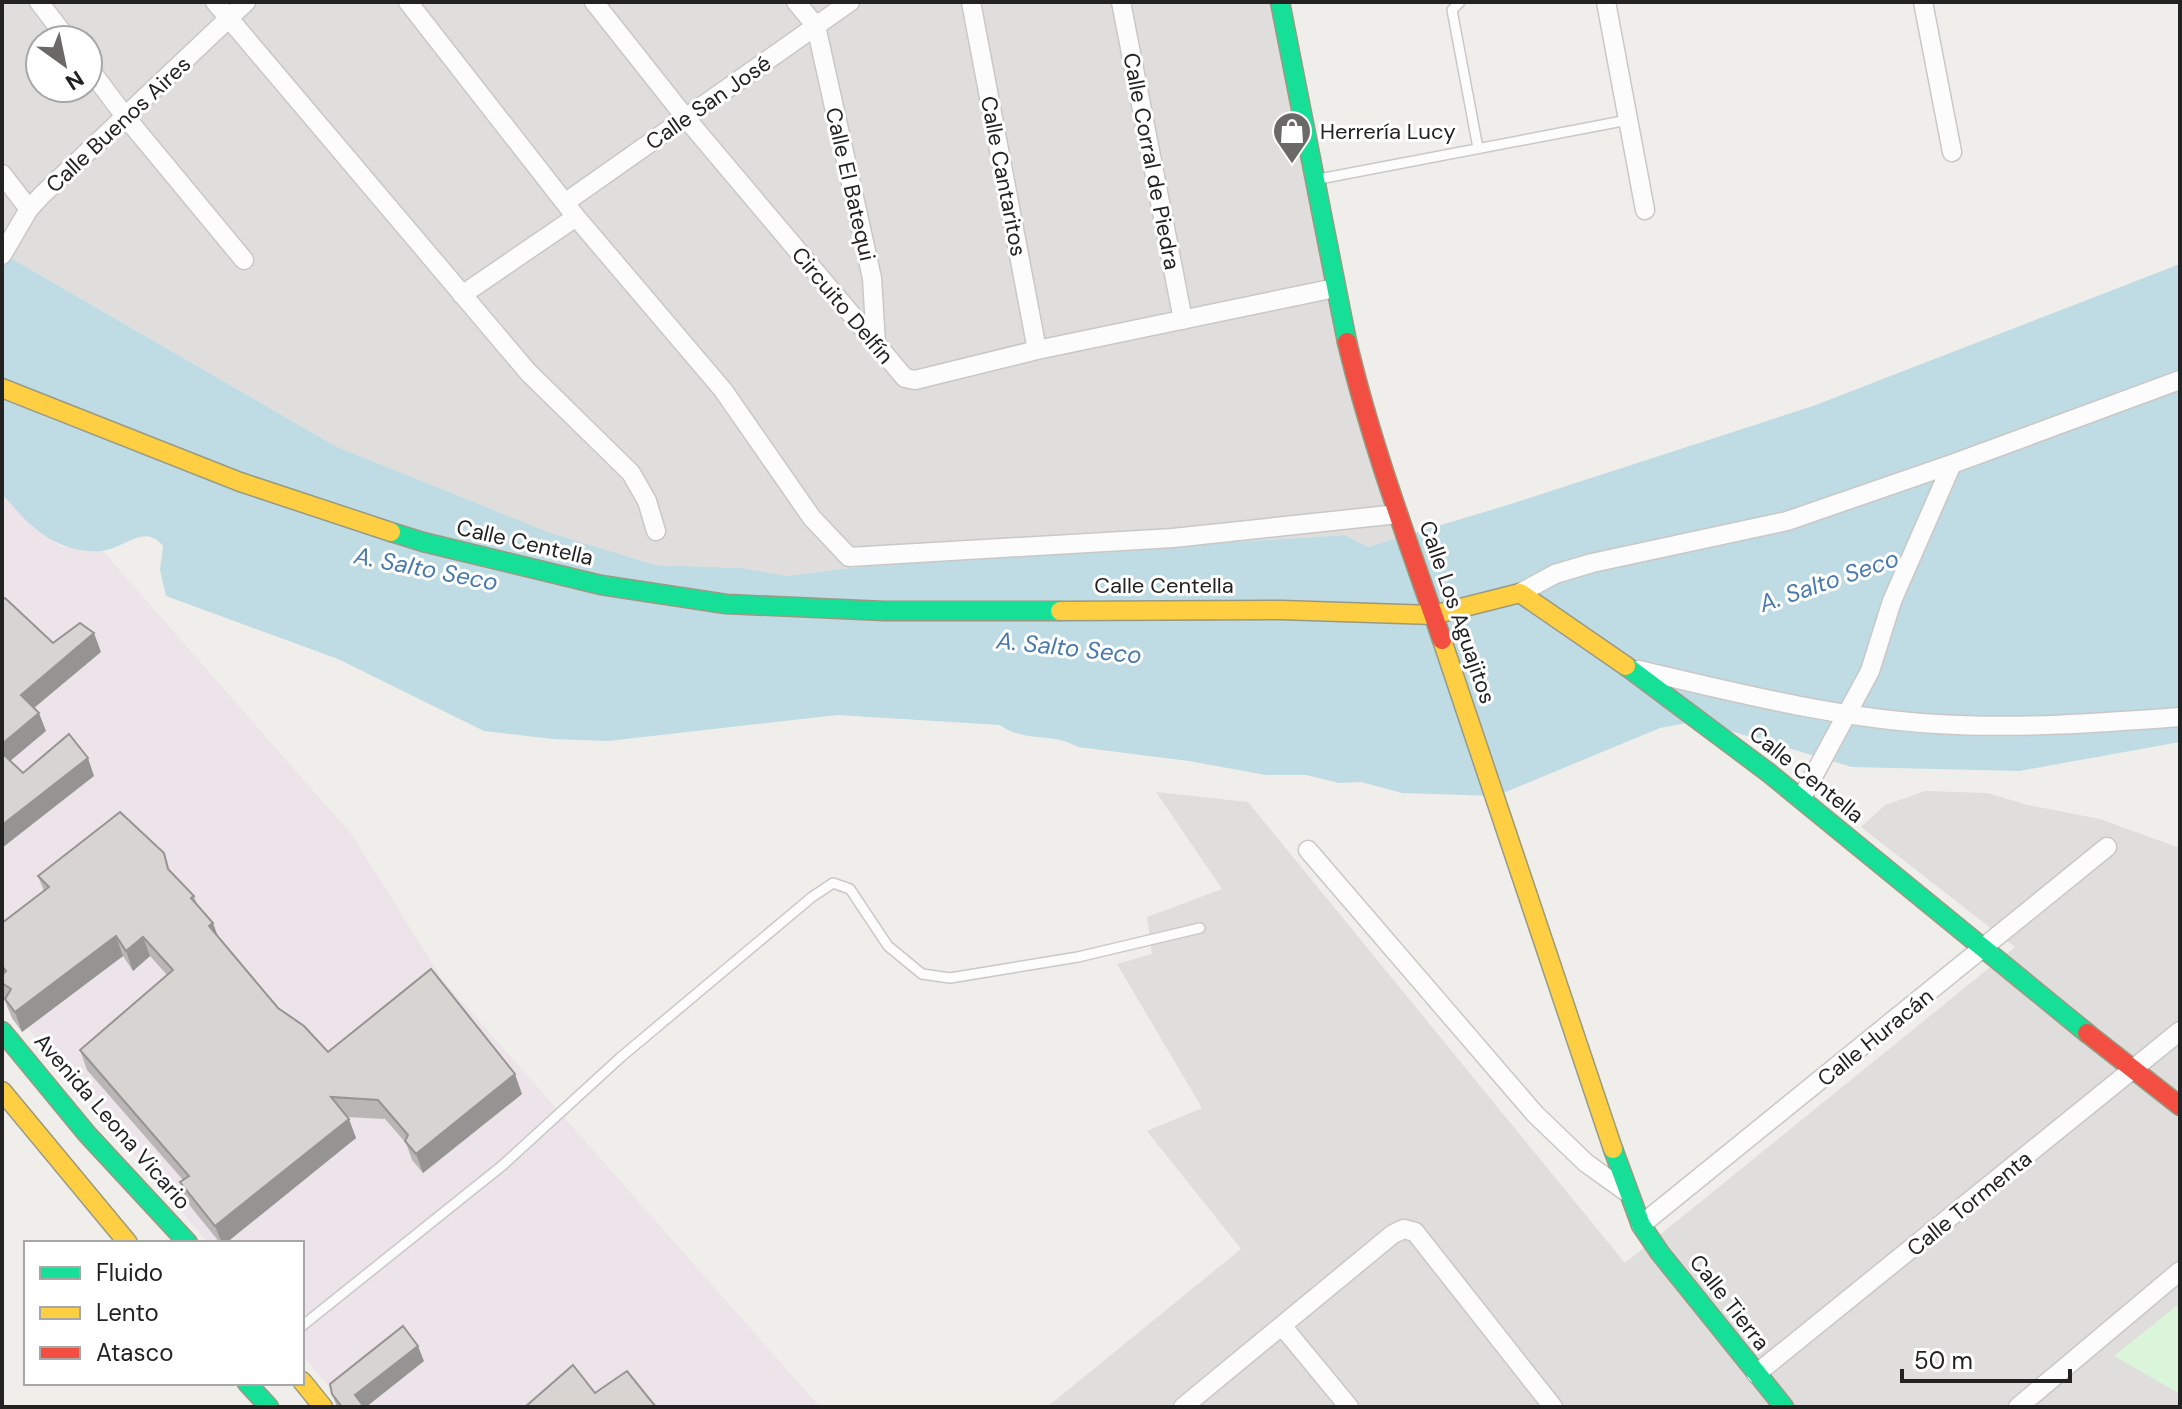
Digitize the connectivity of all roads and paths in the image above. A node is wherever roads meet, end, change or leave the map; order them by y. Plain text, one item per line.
1 (39, 2) edge
2 (215, 2) edge
3 (246, 2) edge
4 (408, 2) edge
5 (594, 2) edge
6 (796, 2) edge
7 (850, 2) edge
8 (971, 2) edge
9 (1121, 2) edge
10 (1280, 2) edge
11 (1460, 2) edge
12 (1606, 2) edge
13 (1923, 2) edge
14 (229, 19) junction
15 (56, 24) edge
16 (816, 26) junction
17 (104, 88) edge
18 (124, 115) junction
19 (685, 117) junction
20 (1628, 120) junction
21 (1478, 148) junction
22 (1952, 152) dead end
23 (2, 174) edge
24 (1314, 180) junction
25 (29, 209) junction
26 (571, 210) junction
27 (1645, 210) dead end
28 (2, 255) edge
29 (244, 260) dead end
30 (1335, 288) junction
31 (462, 295) junction
32 (1183, 320) junction
33 (876, 344) junction
34 (1037, 350) junction
35 (2180, 380) edge
36 (2, 388) edge
37 (1952, 464) junction
38 (1398, 514) junction
39 (656, 531) dead end
40 (1520, 593) junction
41 (1433, 615) junction
42 (1628, 668) junction
43 (1848, 714) junction
44 (2180, 717) edge
45 (1801, 799) junction
46 (2107, 847) dead end
47 (1308, 850) dead end
48 (1200, 928) dead end
49 (1982, 951) junction
50 (2, 1031) edge
51 (2180, 1031) edge
52 (2132, 1070) junction
53 (2, 1091) edge
54 (2180, 1106) edge
55 (1628, 1193) junction
56 (1641, 1225) junction
57 (126, 1241) edge
58 (186, 1241) edge
59 (2180, 1271) edge
60 (304, 1324) edge
61 (1283, 1327) junction
62 (1756, 1374) junction
63 (304, 1383) edge
64 (249, 1385) edge
65 (269, 1407) edge
66 (323, 1407) edge
67 (1183, 1407) edge
68 (1349, 1407) edge
69 (1553, 1407) edge
70 (1784, 1407) edge
71 (2018, 1407) edge

1 - 15 street
2 - 14 street
3 - 14 street, Calle Buenos Aires
4 - 26 street
5 - 19 street, Circuito Delfín
6 - 16 street
7 - 16 street, Calle San José
8 - 34 street, Calle Cantaritos
9 - 32 street, Calle Corral de Piedra
10 - 24 street, Calle Los Aguajitos
11 - 21 lane
12 - 20 street
13 - 22 street
14 - 18 street, Calle Buenos Aires
14 - 31 street
16 - 19 street, Calle San José
16 - 33 street, Calle El Batequi
17 - 18 street
18 - 25 street, Calle Buenos Aires
18 - 29 street
19 - 26 street, Calle San José
19 - 33 street, Circuito Delfín
20 - 21 lane
20 - 27 street
21 - 24 lane
23 - 25 street
24 - 30 street, Calle Los Aguajitos
25 - 28 street, Calle Buenos Aires
26 - 31 street, Calle San José
26 - 38 street
30 - 32 street, Circuito Delfín
30 - 38 street, Calle Los Aguajitos
31 - 39 street
32 - 34 street, Circuito Delfín
33 - 34 street, Circuito Delfín
35 - 37 street
36 - 41 street, Calle Centella
37 - 40 street
37 - 43 street
38 - 41 street, Calle Los Aguajitos
40 - 41 street, Calle Centella
40 - 42 street, Calle Centella
41 - 55 street, Calle Los Aguajitos
42 - 43 street
42 - 45 street, Calle Centella
43 - 44 street
43 - 45 street
45 - 49 street, Calle Centella
46 - 49 street, Calle Huracán
47 - 55 street
48 - 60 lane
49 - 52 street, Calle Centella
49 - 56 street, Calle Huracán
50 - 58 street, Avenida Leona Vicario
51 - 52 street, Calle Tormenta
52 - 54 street, Calle Centella
52 - 62 street, Calle Tormenta
53 - 57 street
55 - 56 street, Calle Los Aguajitos
56 - 62 street, Calle Tierra
59 - 71 street
61 - 67 street
61 - 68 street
61 - 69 street
62 - 70 street, Calle Tierra
63 - 66 street
64 - 65 street

